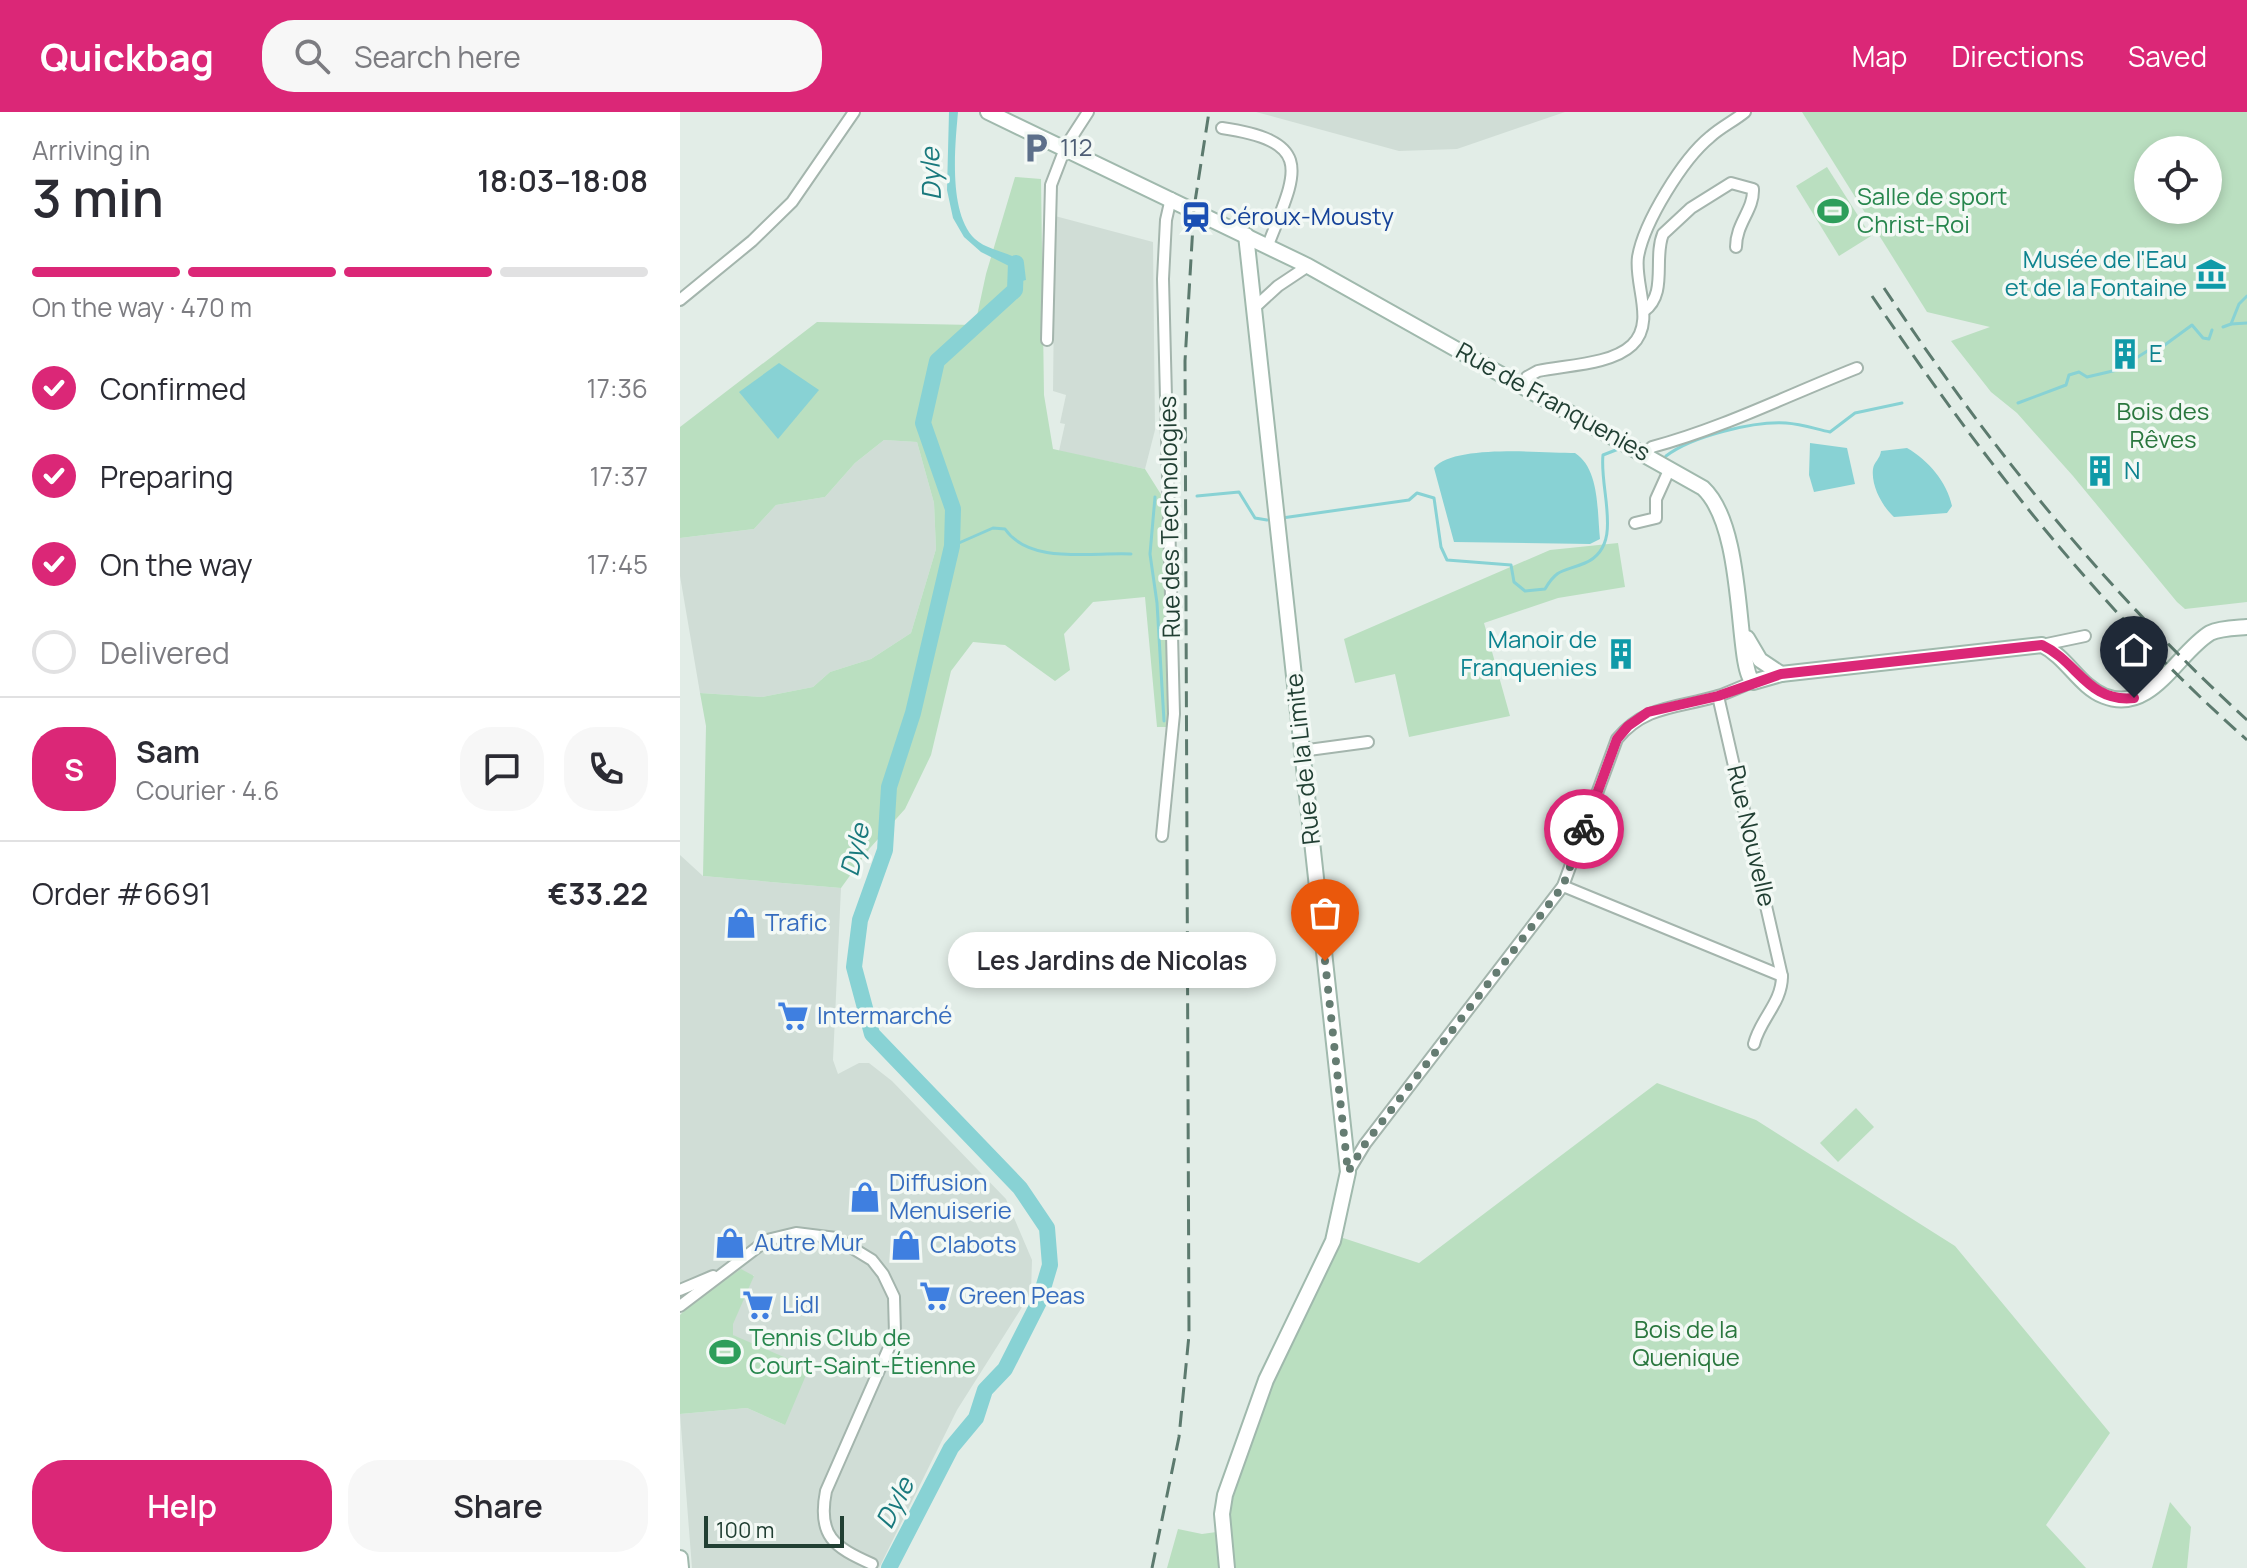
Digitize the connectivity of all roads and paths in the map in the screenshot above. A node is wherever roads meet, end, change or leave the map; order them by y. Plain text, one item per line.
1 (854, 112) edge
2 (988, 112) edge
3 (1088, 112) edge
4 (1745, 112) edge
5 (1222, 128) dead end
6 (1066, 146) junction
7 (1171, 198) junction
8 (1246, 235) junction
9 (1268, 245) junction
10 (1736, 247) dead end
11 (1308, 266) junction
12 (680, 300) edge
13 (1253, 309) junction
14 (1644, 311) junction
15 (1047, 340) dead end
16 (1857, 368) dead end
17 (1524, 385) junction
18 (1646, 453) junction
19 (1670, 468) junction
20 (1635, 523) dead end
21 (2247, 627) edge
22 (2085, 636) dead end
23 (2042, 645) junction
24 (1760, 671) junction
25 (1718, 696) junction
26 (1368, 742) dead end
27 (1301, 751) junction
28 (1162, 836) dead end
29 (1563, 886) junction
30 (1782, 976) junction
31 (1754, 1044) dead end
32 (1346, 1143) junction
33 (1365, 1144) junction
34 (1348, 1172) junction
35 (733, 1266) junction
36 (680, 1290) edge
37 (680, 1306) edge
38 (680, 1558) edge
39 (872, 1564) dead end
40 (681, 1568) edge
41 (1227, 1568) edge

1 - 12 street
2 - 6 street, Rue de Franquenies
3 - 6 street
4 - 14 street
5 - 9 street
6 - 7 street, Rue de Franquenies
6 - 15 street
7 - 8 street, Rue de Franquenies
7 - 28 street, Rue des Technologies
8 - 9 street, Rue de Franquenies
8 - 13 street, Rue de la Limite
9 - 11 street, Rue de Franquenies
10 - 14 street
11 - 13 street
11 - 17 street, Rue de Franquenies
13 - 27 street, Rue de la Limite
14 - 17 street
16 - 18 street
17 - 18 street, Rue de Franquenies
18 - 19 street, Rue de Franquenies
19 - 20 street
19 - 24 street, Rue de Franquenies
21 - 23 street
22 - 23 street
23 - 24 street
24 - 25 street
25 - 29 street
25 - 30 street, Rue Nouvelle
26 - 27 street
27 - 32 street, Rue de la Limite
29 - 30 street
29 - 33 street
30 - 31 street
32 - 33 street
32 - 34 street, Rue de la Limite
33 - 34 street
34 - 41 street, Rue de la Limite
35 - 36 street
35 - 37 street
35 - 39 street
38 - 40 street

